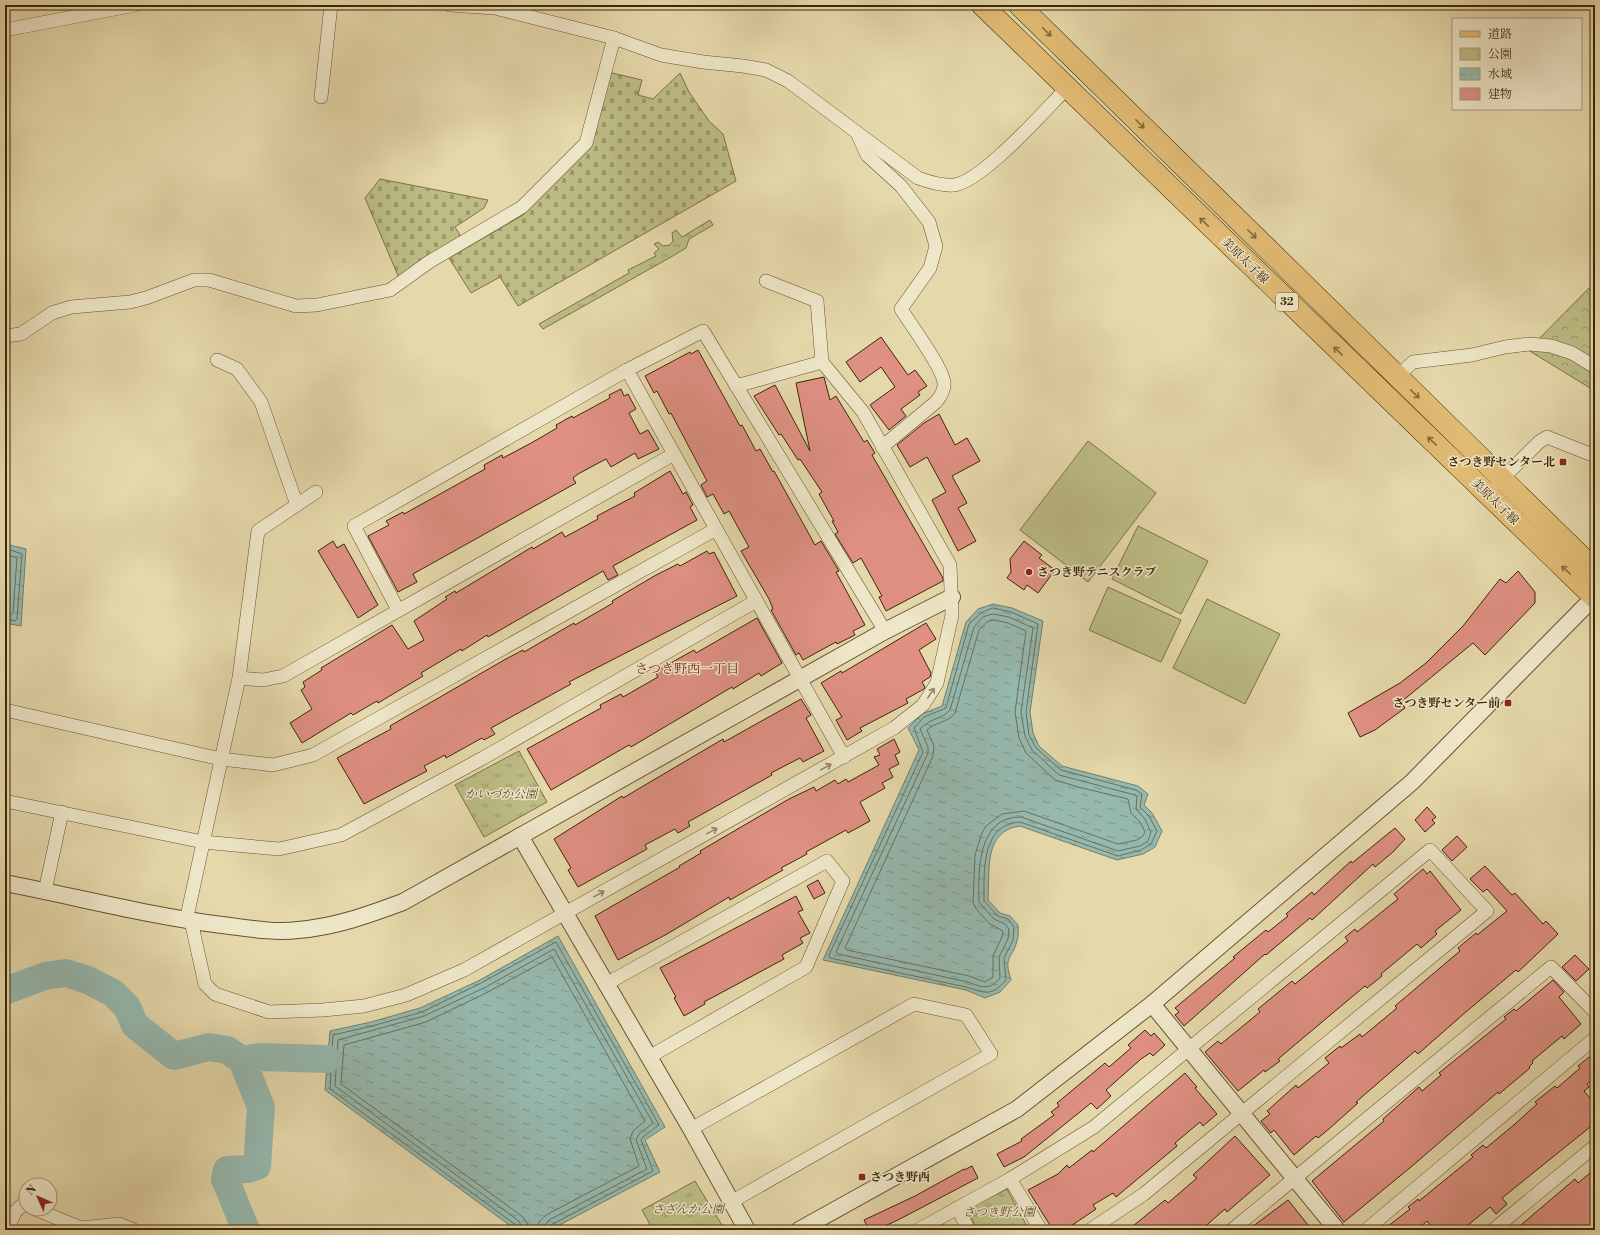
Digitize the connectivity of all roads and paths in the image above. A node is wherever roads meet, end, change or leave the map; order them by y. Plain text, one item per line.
1 (135, 5) edge
2 (331, 5) edge
3 (450, 5) edge
4 (982, 5) edge
5 (1019, 5) edge
6 (5, 30) edge
7 (614, 38) junction
8 (1067, 88) junction
9 (321, 97) dead end
10 (858, 135) junction
11 (766, 281) dead end
12 (5, 336) edge
13 (217, 360) dead end
14 (822, 362) junction
15 (1595, 367) edge
16 (627, 370) junction
17 (1397, 377) junction
18 (736, 386) junction
19 (882, 447) junction
20 (674, 454) junction
21 (1595, 456) edge
22 (1502, 479) junction
23 (316, 492) dead end
24 (1487, 494) junction
25 (297, 505) junction
26 (716, 529) junction
27 (1595, 570) edge
28 (952, 597) junction
29 (1595, 597) edge
30 (756, 601) junction
31 (398, 610) junction
32 (885, 631) junction
33 (239, 678) junction
34 (800, 680) junction
35 (5, 710) edge
36 (844, 757) junction
37 (221, 759) junction
38 (5, 800) edge
39 (62, 812) junction
40 (520, 836) junction
41 (203, 842) junction
42 (5, 883) edge
43 (45, 891) junction
44 (565, 913) junction
45 (188, 921) junction
46 (606, 984) junction
47 (1152, 1004) junction
48 (1595, 1012) edge
49 (1595, 1038) edge
50 (1190, 1049) junction
51 (649, 1057) junction
52 (1240, 1114) junction
53 (691, 1129) junction
54 (1595, 1146) edge
55 (1010, 1179) junction
56 (1294, 1179) junction
57 (731, 1202) junction
58 (957, 1208) junction
59 (18, 1209) edge
60 (54, 1217) edge
61 (8, 1230) edge
62 (134, 1230) edge
63 (747, 1230) edge
64 (799, 1230) edge
65 (918, 1230) edge
66 (969, 1230) edge
67 (1040, 1230) edge
68 (1090, 1230) edge
69 (1232, 1230) edge
70 (1336, 1230) edge
71 (1366, 1230) edge
72 (1492, 1230) edge

1 - 6 street
2 - 9 street
3 - 7 street
4 - 8 main road, 美原太子線 / 32
5 -> 17 main road, 美原太子線 / 32
7 - 10 street
7 - 12 street
8 - 10 street
24 -> 8 main road, 美原太子線 / 32
10 - 19 street
11 - 14 street
13 - 25 street
14 - 18 street
14 - 19 street
15 - 17 street
16 - 18 street
16 - 20 street
16 - 31 street
17 -> 22 main road, 美原太子線 / 32
18 - 32 street
19 - 28 street
20 - 26 street
20 - 31 street
21 - 22 street
22 - 24 street
22 - 27 main road, 美原太子線 / 32
23 - 25 street
29 -> 24 main road, 美原太子線 / 32
25 - 33 street
26 - 30 street
26 - 37 street
28 - 32 street
36 -> 28 street
29 - 47 street
30 - 34 street
30 - 41 street
31 - 33 street
32 - 34 street
33 - 37 street
34 - 36 street
34 - 40 street
35 - 37 street
44 -> 36 street
37 - 41 street
38 - 39 street
39 - 41 street
39 - 43 street
40 - 44 street
40 - 45 street
41 - 45 street
42 - 43 street
43 - 45 street
44 - 45 street
44 - 46 street
46 - 51 street
46 - 51 street
47 - 50 street
47 - 64 street
48 - 56 street
49 - 71 street
50 - 52 street
50 - 52 street
50 - 55 street
51 - 53 street
52 - 56 street
52 - 68 street
53 - 57 street
53 - 57 street
54 - 72 street
55 - 58 street
55 - 67 street
56 - 69 street
56 - 70 street
57 - 63 street
58 - 65 street
58 - 66 street
59 - 61 street
60 - 62 street

